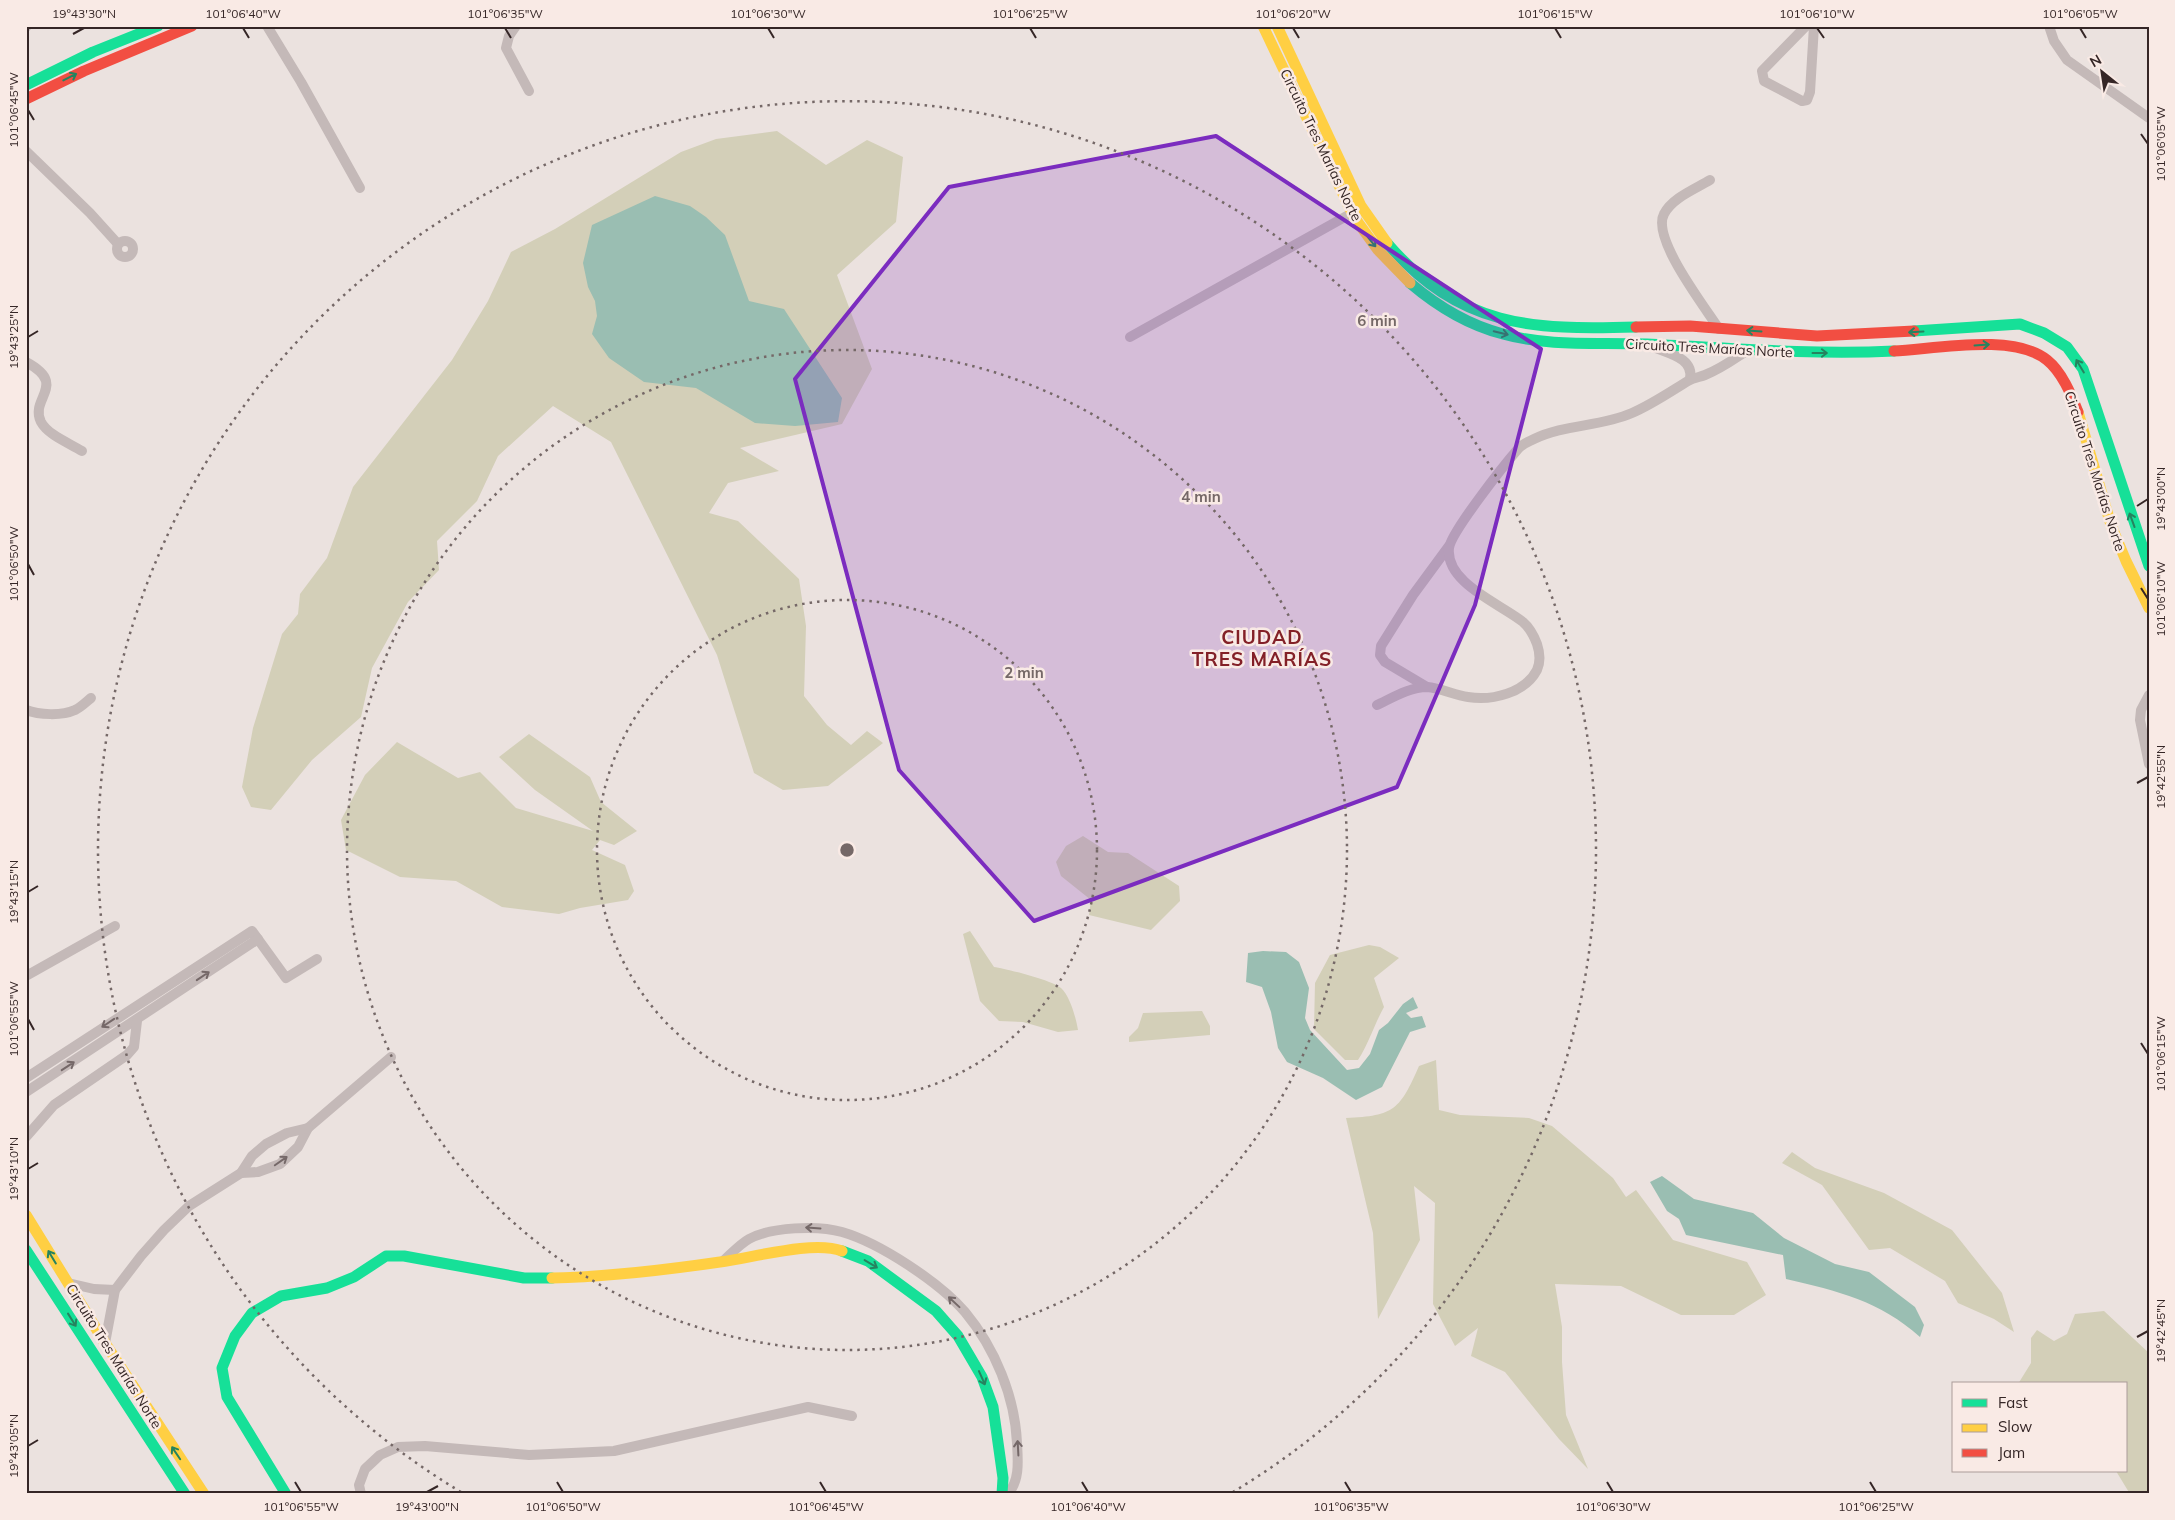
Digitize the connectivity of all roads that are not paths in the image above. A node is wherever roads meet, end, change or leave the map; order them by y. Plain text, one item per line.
1 (158, 26) edge
2 (192, 26) edge
3 (267, 26) edge
4 (516, 26) edge
5 (1262, 26) edge
6 (1277, 26) edge
7 (1806, 26) edge
8 (1814, 26) edge
9 (2049, 26) edge
10 (26, 86) edge
11 (529, 91) dead end
12 (26, 99) edge
13 (2149, 118) edge
14 (26, 151) edge
15 (1710, 180) dead end
16 (360, 188) dead end
17 (1352, 213) junction
18 (118, 244) dead end
19 (1414, 272) junction
20 (1404, 280) junction
21 (1719, 328) junction
22 (1130, 337) dead end
23 (1646, 344) junction
24 (1748, 350) junction
25 (26, 362) edge
26 (1690, 380) junction
27 (2103, 430) junction
28 (2084, 435) junction
29 (82, 451) dead end
30 (1449, 546) junction
31 (2149, 566) edge
32 (2149, 608) edge
33 (1427, 687) junction
34 (2149, 694) edge
35 (91, 698) dead end
36 (1378, 705) dead end
37 (26, 710) edge
38 (2149, 764) edge
39 (115, 926) dead end
40 (258, 939) junction
41 (317, 959) dead end
42 (26, 976) edge
43 (137, 1004) junction
44 (140, 1018) junction
45 (391, 1057) dead end
46 (26, 1078) edge
47 (26, 1092) edge
48 (308, 1128) junction
49 (26, 1137) edge
50 (240, 1173) junction
51 (26, 1216) edge
52 (26, 1250) edge
53 (722, 1262) junction
54 (68, 1283) junction
55 (115, 1290) junction
56 (105, 1343) junction
57 (852, 1416) dead end
58 (185, 1494) edge
59 (204, 1494) edge
60 (286, 1494) edge
61 (360, 1494) edge
62 (1002, 1494) edge
63 (1008, 1494) edge

1 - 10 street
12 -> 2 street
3 - 16 street
4 - 11 street
5 - 17 street, Circuito Tres Marías Norte
6 - 19 street, Circuito Tres Marías Norte
7 - 8 street
9 - 13 street
14 - 18 street
15 - 21 street
17 -> 20 street, Circuito Tres Marías Norte
17 - 22 street
19 - 20 street
19 - 21 street, Circuito Tres Marías Norte
20 -> 23 street, Circuito Tres Marías Norte
27 -> 21 street, Circuito Tres Marías Norte
23 - 24 street, Circuito Tres Marías Norte
23 - 26 street
24 - 26 street
24 -> 28 street, Circuito Tres Marías Norte
25 - 29 street
26 - 30 street
27 - 28 street
31 -> 27 street, Circuito Tres Marías Norte
28 - 32 street, Circuito Tres Marías Norte
30 - 33 street
30 - 33 street
33 - 36 street
34 - 38 street
35 - 37 street
39 - 42 street
40 - 41 street
40 - 43 street
44 -> 40 street
43 - 44 street
43 -> 46 street
47 -> 44 street
44 - 49 street
45 - 48 street
48 - 50 street
50 -> 48 street
50 - 55 street
54 -> 51 street, Circuito Tres Marías Norte
52 -> 58 street, Circuito Tres Marías Norte
53 - 60 street
53 -> 62 street
63 -> 53 street
54 - 55 street
54 - 56 street, Circuito Tres Marías Norte
55 - 56 street
59 -> 56 street, Circuito Tres Marías Norte
57 - 61 street

